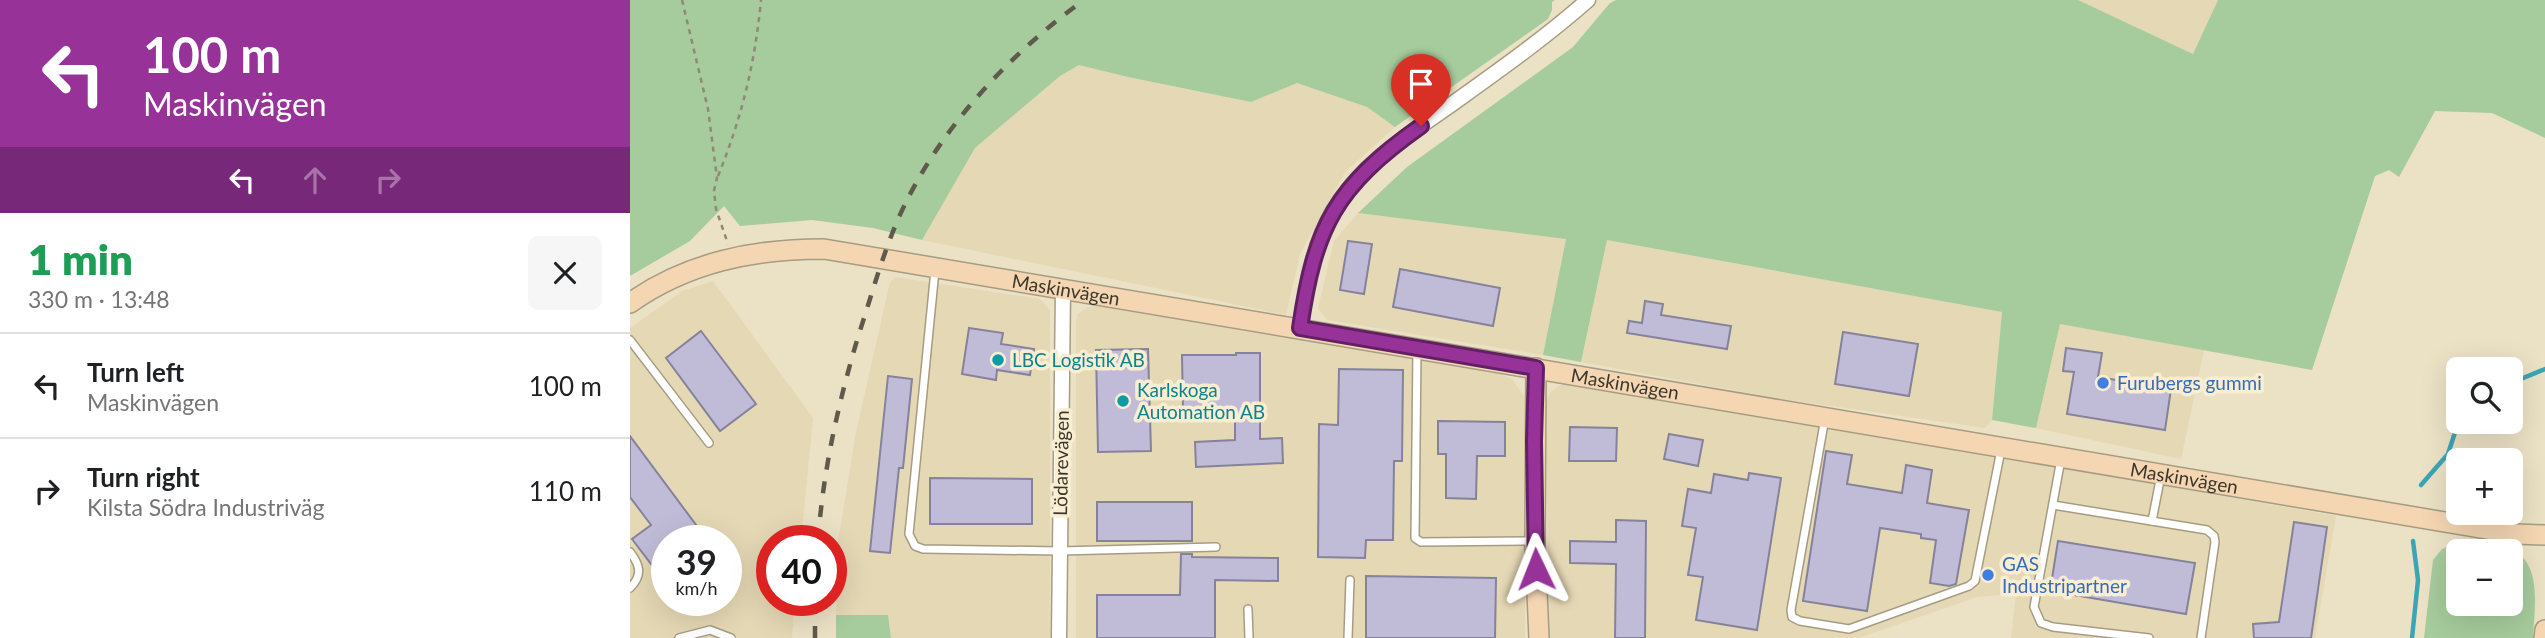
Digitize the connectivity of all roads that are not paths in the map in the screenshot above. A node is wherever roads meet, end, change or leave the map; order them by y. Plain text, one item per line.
1 (1588, 0) edge
2 (935, 267) junction
3 (1063, 289) junction
4 (630, 303) edge
5 (1300, 328) junction
6 (630, 340) edge
7 (1417, 348) junction
8 (1536, 368) junction
9 (1825, 417) junction
10 (709, 443) dead end
11 (2001, 448) junction
12 (2062, 458) junction
13 (2161, 474) junction
14 (2053, 505) junction
15 (2152, 521) junction
16 (2545, 535) edge
17 (1535, 541) junction
18 (1216, 547) dead end
19 (1060, 551) junction
20 (630, 552) edge
21 (1350, 580) dead end
22 (630, 588) edge
23 (1248, 609) dead end
24 (2545, 630) edge
25 (679, 638) edge
26 (731, 638) edge
27 (1059, 638) edge
28 (1249, 638) edge
29 (1348, 638) edge
30 (1539, 638) edge
31 (2149, 638) edge
32 (2201, 638) edge
33 (2544, 638) edge

1 - 5 street
2 - 3 street, Maskinvägen
2 - 4 street, Maskinvägen
2 - 19 lane
3 - 5 street, Maskinvägen
3 - 19 street, Lödarevägen
5 - 7 street, Maskinvägen
6 - 10 lane
7 - 8 street, Maskinvägen
7 - 17 lane
8 - 9 street, Maskinvägen
8 - 17 street
9 - 11 street, Maskinvägen
9 - 11 lane
11 - 12 street, Maskinvägen
12 - 13 street, Maskinvägen
12 - 14 lane
13 - 15 lane
13 - 16 street, Maskinvägen
14 - 15 lane
14 - 31 lane
15 - 32 lane
17 - 30 street
18 - 19 lane
19 - 27 street, Lödarevägen
20 - 22 lane
21 - 29 lane
23 - 28 lane
24 - 33 street
25 - 26 lane

